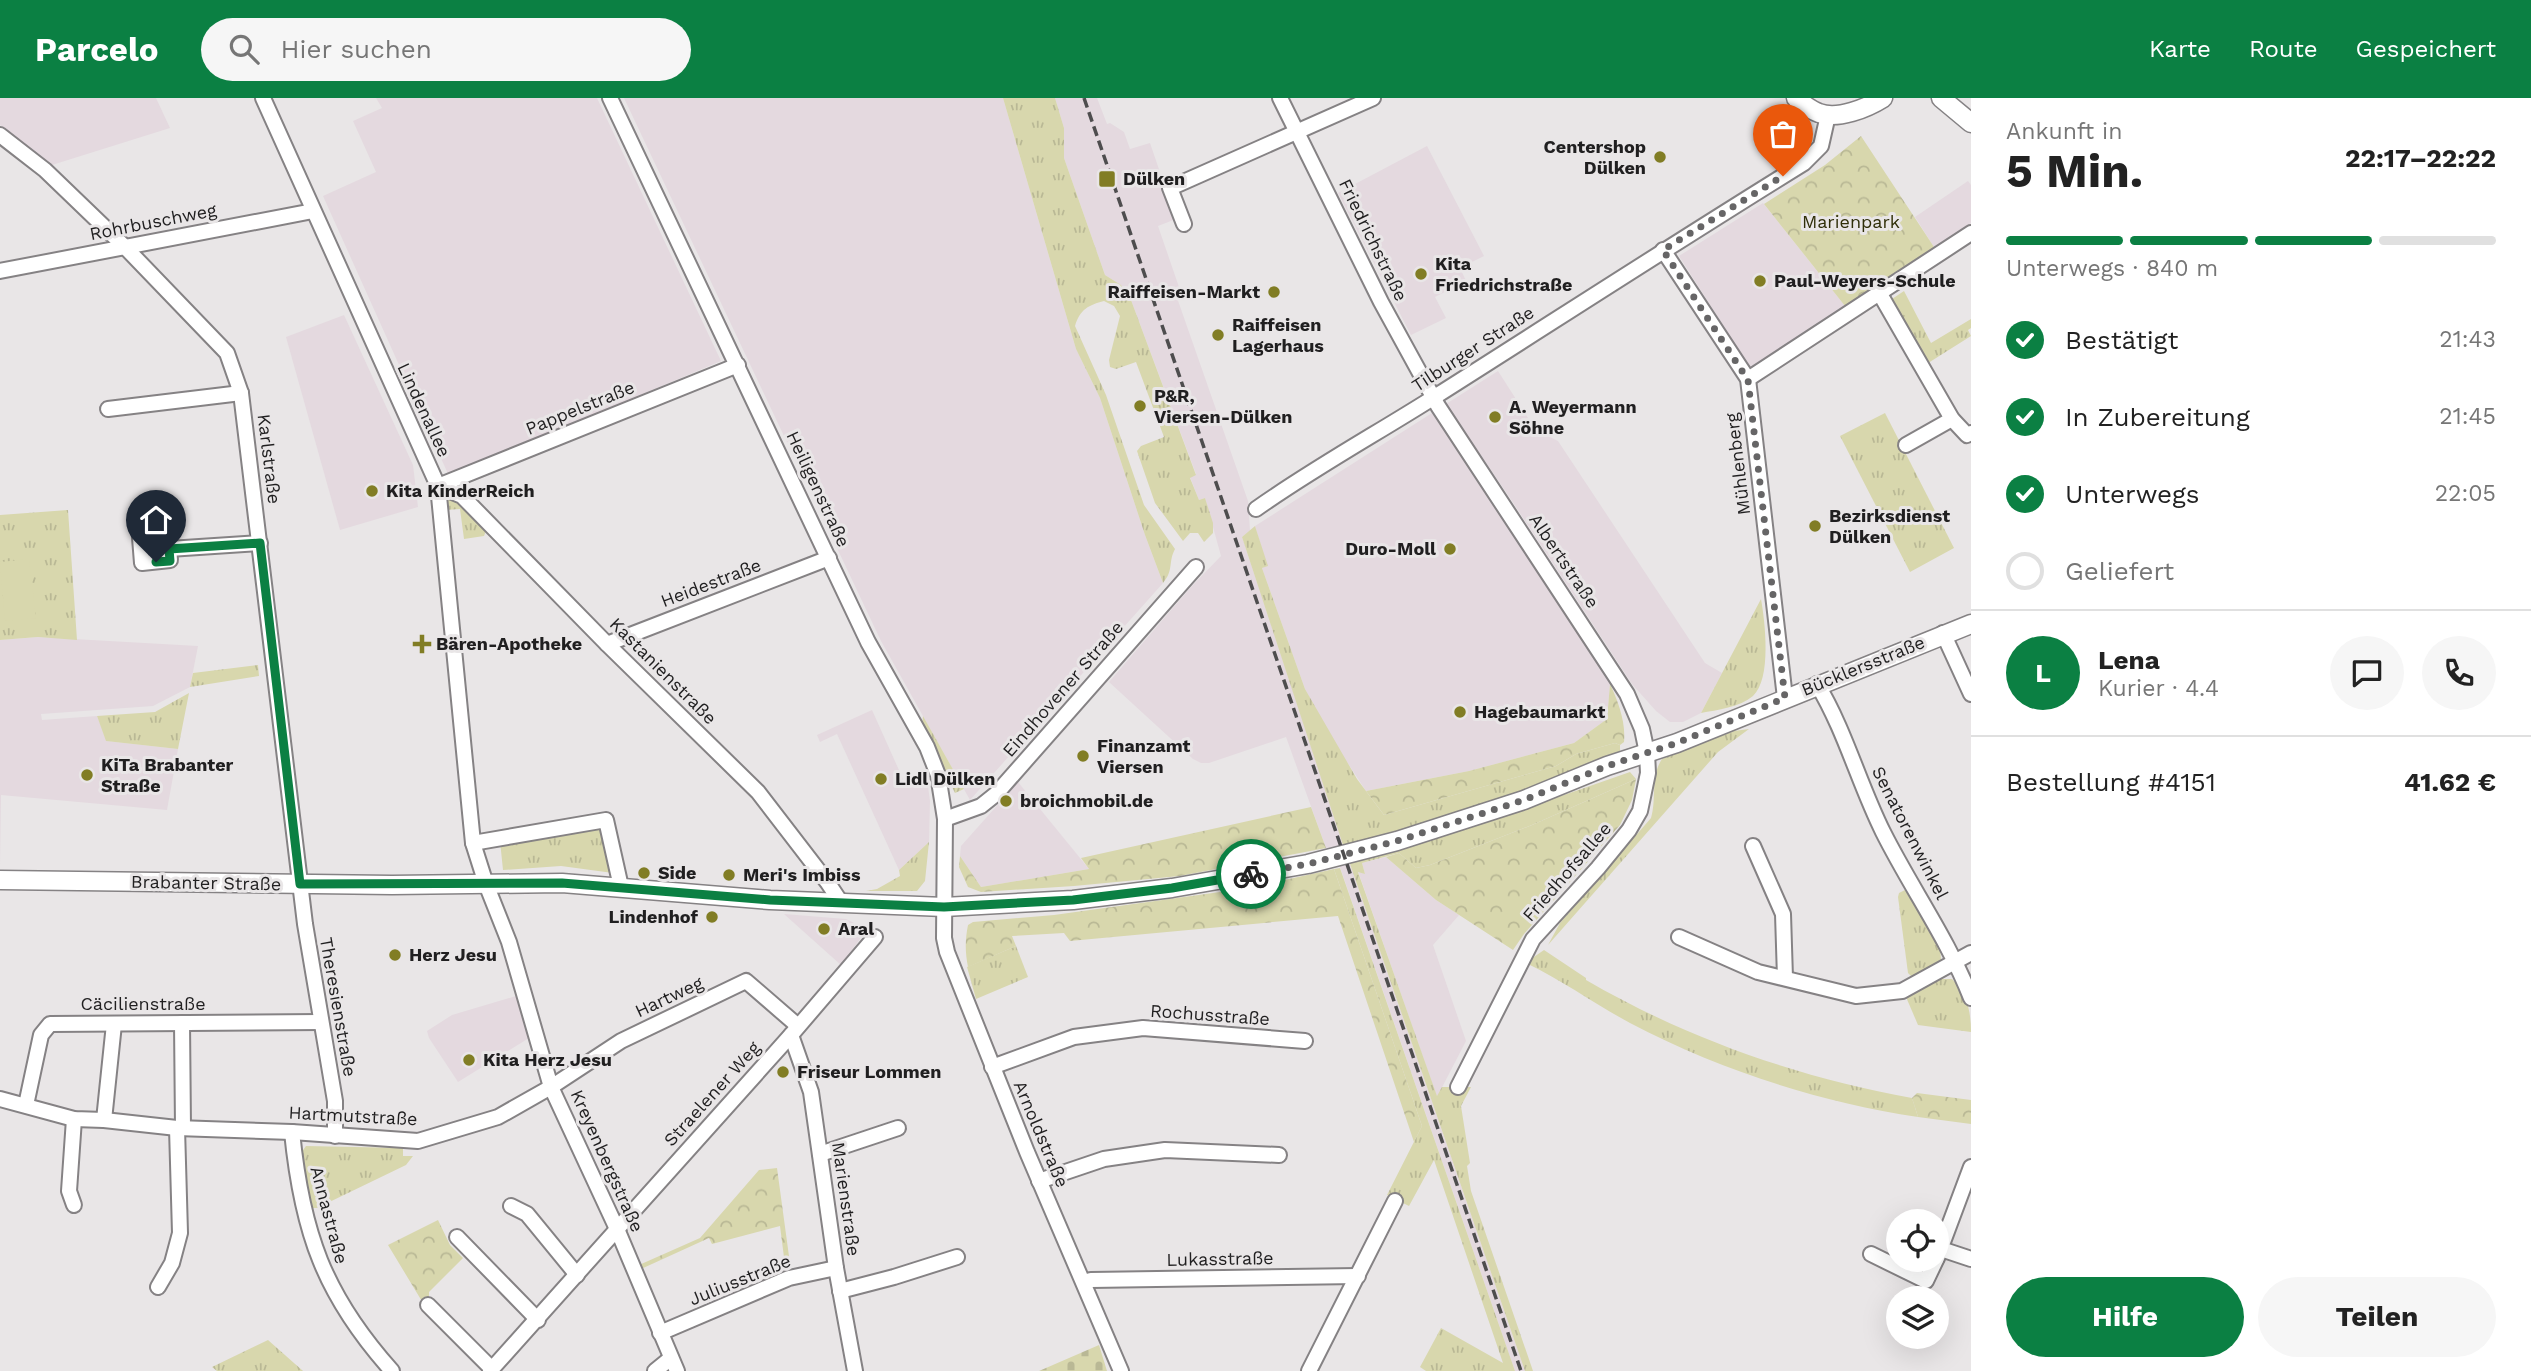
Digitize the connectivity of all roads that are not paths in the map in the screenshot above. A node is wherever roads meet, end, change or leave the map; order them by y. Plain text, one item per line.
1 (263, 98) edge
2 (610, 98) edge
3 (1280, 98) edge
4 (1373, 98) edge
5 (1796, 98) edge
6 (1883, 98) edge
7 (1941, 98) edge
8 (1828, 115) junction
9 (1971, 122) edge
10 (1296, 130) junction
11 (0, 135) edge
12 (313, 211) junction
13 (1184, 224) dead end
14 (1971, 233) edge
15 (124, 246) junction
16 (1663, 250) junction
17 (0, 271) edge
18 (1880, 293) junction
19 (738, 365) junction
20 (1748, 380) junction
21 (241, 393) junction
22 (1434, 398) junction
23 (108, 409) dead end
24 (1952, 419) junction
25 (1970, 437) edge
26 (1906, 445) dead end
27 (438, 486) junction
28 (1256, 509) dead end
29 (260, 543) junction
30 (169, 549) dead end
31 (829, 558) junction
32 (1196, 567) dead end
33 (1971, 624) edge
34 (1943, 633) junction
35 (607, 644) junction
36 (1817, 684) junction
37 (1971, 694) edge
38 (1785, 698) junction
39 (1647, 753) junction
40 (945, 819) junction
41 (473, 842) junction
42 (1753, 846) dead end
43 (0, 880) edge
44 (300, 884) junction
45 (486, 884) junction
46 (621, 887) junction
47 (842, 904) junction
48 (944, 907) junction
49 (875, 937) dead end
50 (1679, 937) dead end
51 (1971, 953) edge
52 (1956, 961) junction
53 (1785, 978) junction
54 (1971, 998) edge
55 (321, 1022) junction
56 (182, 1023) junction
57 (114, 1024) junction
58 (795, 1030) junction
59 (1305, 1041) dead end
60 (992, 1067) junction
61 (551, 1087) junction
62 (1458, 1087) dead end
63 (0, 1099) edge
64 (26, 1105) junction
65 (74, 1119) junction
66 (104, 1120) junction
67 (180, 1128) junction
68 (898, 1128) dead end
69 (292, 1132) junction
70 (335, 1136) junction
71 (820, 1154) junction
72 (1279, 1155) dead end
73 (1971, 1167) edge
74 (1039, 1181) junction
75 (1395, 1201) dead end
76 (74, 1205) dead end
77 (511, 1206) dead end
78 (1949, 1226) edge
79 (617, 1229) junction
80 (457, 1237) dead end
81 (1871, 1255) dead end
82 (957, 1257) dead end
83 (1949, 1257) edge
84 (1971, 1259) edge
85 (1886, 1262) edge
86 (836, 1268) junction
87 (1907, 1272) edge
88 (1930, 1272) edge
89 (577, 1275) junction
90 (1358, 1276) junction
91 (1084, 1283) junction
92 (158, 1287) dead end
93 (840, 1292) junction
94 (428, 1305) dead end
95 (538, 1320) junction
96 (660, 1333) junction
97 (674, 1364) edge
98 (491, 1370) edge
99 (392, 1371) edge
100 (655, 1371) edge
101 (855, 1371) edge
102 (1121, 1371) edge
103 (1308, 1371) edge

1 - 12 street, Lindenallee
2 - 19 street, Heiligenstraße
3 - 10 street, Friedrichstraße
4 - 10 street
5 - 8 main road
6 - 8 main road
7 - 9 main road
8 - 16 street, Tilburger Straße
10 - 13 street
10 - 22 street, Friedrichstraße
11 - 15 street, Karlstraße
12 - 15 street, Rohrbuschweg
12 - 27 street, Lindenallee
14 - 18 street
15 - 17 street, Rohrbuschweg
15 - 21 street, Karlstraße
16 - 20 street, Mühlenberg
16 - 22 street, Tilburger Straße
18 - 20 street
18 - 24 street
19 - 27 street, Pappelstraße
19 - 31 street, Heiligenstraße
20 - 38 street, Mühlenberg
21 - 23 street
21 - 29 street, Karlstraße
22 - 28 street, Tilburger Straße
22 - 39 street, Albertstraße
24 - 25 street
24 - 26 street
27 - 35 street, Kastanienstraße
27 - 41 street, Lindenallee
29 - 30 street
29 - 44 street, Karlstraße
31 - 35 street, Heidestraße
31 - 40 street, Heiligenstraße
32 - 40 street, Eindhovener Straße
33 - 34 main road, Bücklersstraße
34 - 36 main road, Bücklersstraße
34 - 37 street
35 - 47 street, Kastanienstraße
36 - 38 main road, Bücklersstraße
36 - 52 street, Senatorenwinkel
38 - 39 main road, Bücklersstraße
39 - 48 main road, Bücklersstraße
39 - 62 street, Friedhofsallee
40 - 48 street, Heiligenstraße
41 - 45 street, Lindenallee
41 - 46 street
42 - 53 street
43 - 44 main road, Brabanter Straße
44 - 45 main road, Brabanter Straße
44 - 55 street, Theresienstraße
45 - 46 main road, Brabanter Straße
45 - 61 street, Kreyenbergstraße
46 - 47 main road, Brabanter Straße
47 - 48 main road, Brabanter Straße
48 - 60 street, Arnoldstraße
49 - 58 street, Straelener Weg
50 - 53 street
51 - 52 street
52 - 53 street
52 - 54 street, Senatorenwinkel
55 - 56 street, Cäcilienstraße
55 - 70 street, Theresienstraße
56 - 57 street, Cäcilienstraße
56 - 67 street
57 - 64 street, Cäcilienstraße
57 - 66 street
58 - 61 street, Hartweg
58 - 71 street, Marienstraße
58 - 79 street, Straelener Weg
59 - 60 street, Rochusstraße
60 - 74 street, Arnoldstraße
61 - 70 street, Hartmutstraße
61 - 79 street, Kreyenbergstraße
63 - 64 street, Hartmutstraße
64 - 65 street, Hartmutstraße
65 - 66 street, Hartmutstraße
65 - 76 street
66 - 67 street, Hartmutstraße
67 - 69 street, Hartmutstraße
67 - 92 street
68 - 71 street
69 - 70 street, Hartmutstraße
69 - 99 street, Annastraße
71 - 86 street, Marienstraße
72 - 74 street
73 - 78 street
74 - 91 street, Arnoldstraße
75 - 90 street
77 - 89 street
79 - 89 street, Straelener Weg
79 - 96 street, Kreyenbergstraße
80 - 95 street
81 - 85 street
82 - 93 street
83 - 84 street
86 - 93 street, Marienstraße
86 - 96 street, Juliusstraße
87 - 88 street
89 - 95 street, Straelener Weg
90 - 91 street, Lukasstraße
90 - 103 street
91 - 102 street, Arnoldstraße
93 - 101 street, Marienstraße
94 - 98 street, Straelener Weg
95 - 98 street, Straelener Weg
96 - 97 street, Kreyenbergstraße
97 - 100 street

